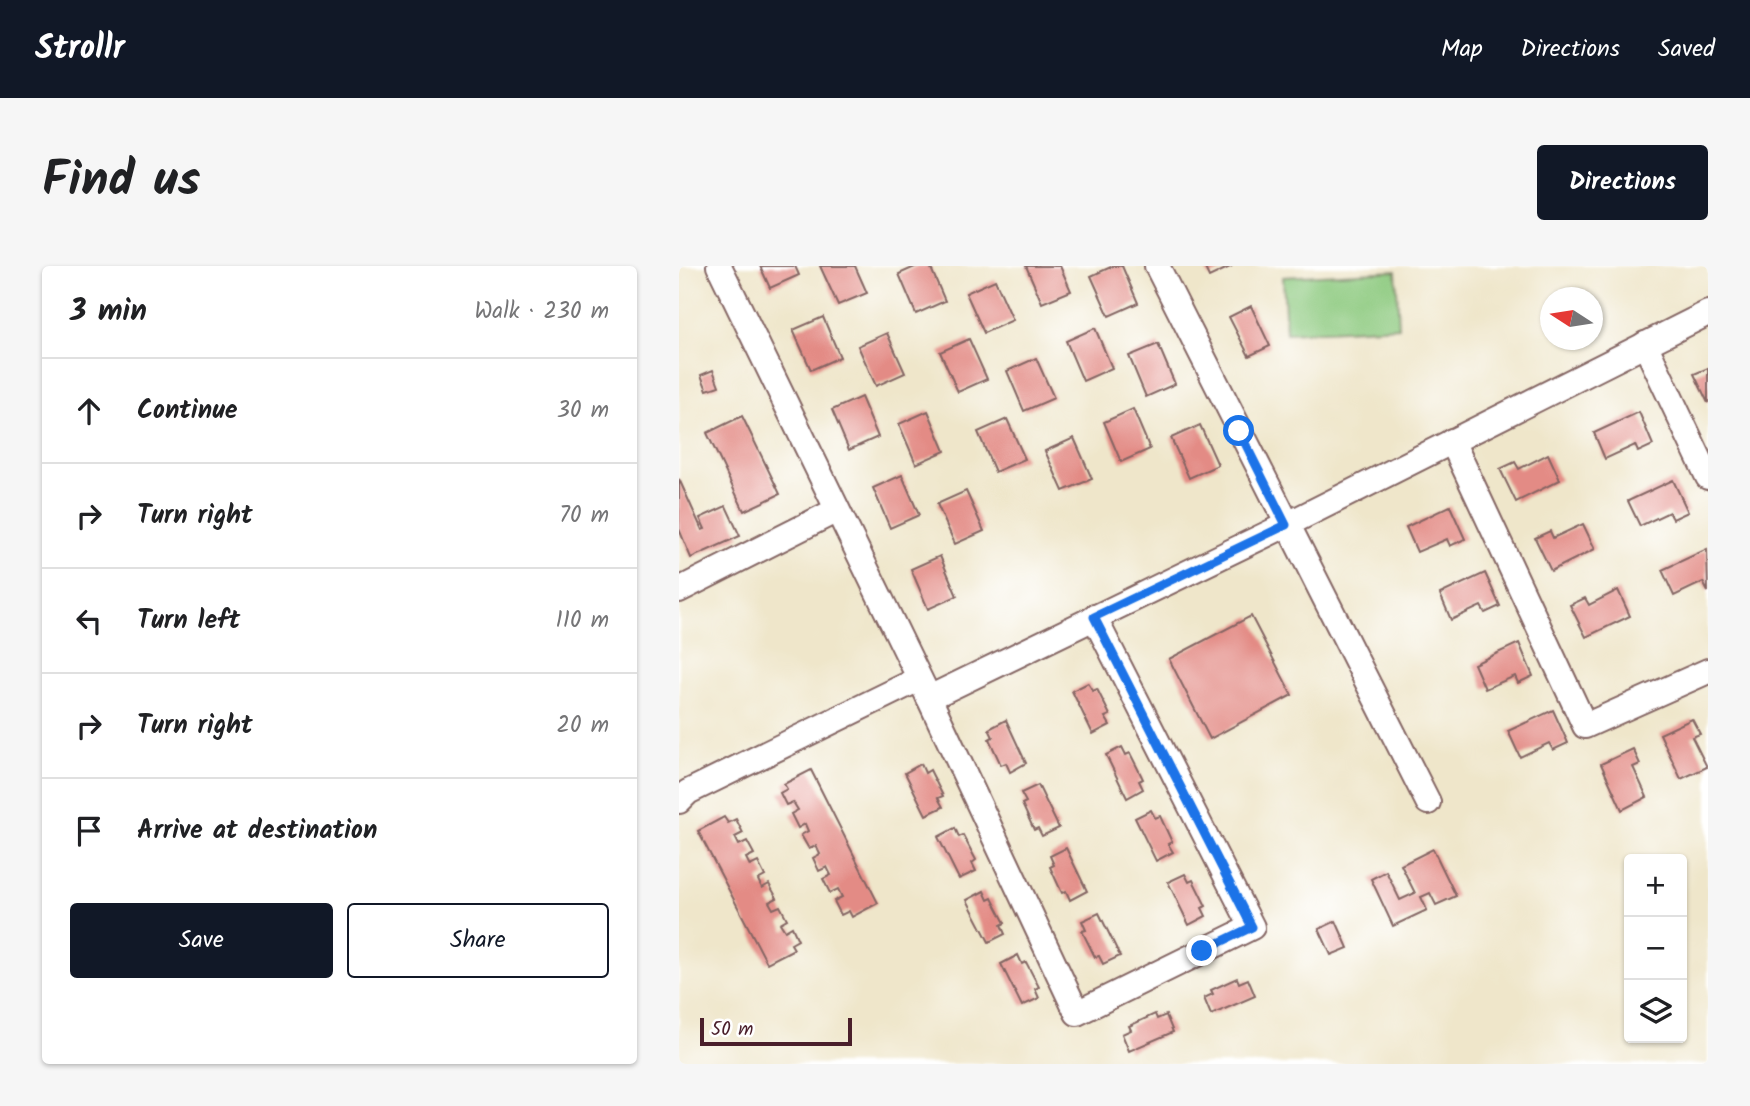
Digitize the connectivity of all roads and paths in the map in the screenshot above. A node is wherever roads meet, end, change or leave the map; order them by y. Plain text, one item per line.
1 (719, 266) edge
2 (1157, 266) edge
3 (1708, 313) edge
4 (1645, 344) junction
5 (1452, 441) junction
6 (1708, 477) edge
7 (837, 510) junction
8 (1286, 525) junction
9 (679, 590) edge
10 (1094, 617) junction
11 (1708, 671) edge
12 (924, 688) junction
13 (679, 801) edge
14 (1428, 802) dead end

1 - 7 lane
2 - 8 lane
3 - 4 lane
4 - 5 lane
4 - 6 lane
5 - 8 lane
5 - 11 lane
7 - 9 lane
7 - 12 lane
8 - 10 lane
8 - 14 lane
10 - 12 lane
10 - 12 lane
12 - 13 lane

